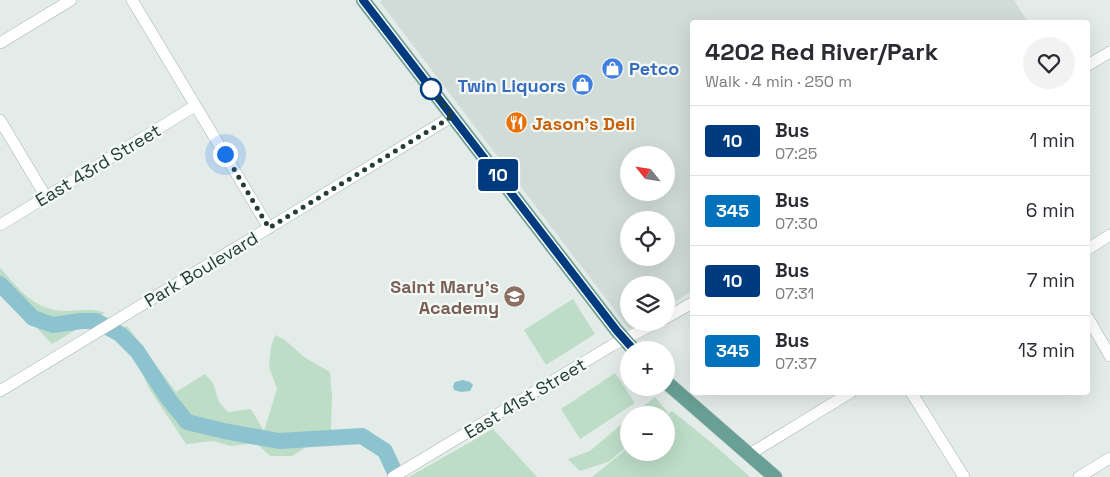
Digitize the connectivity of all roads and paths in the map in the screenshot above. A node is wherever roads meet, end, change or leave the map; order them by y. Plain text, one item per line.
1 (71, 0) edge
2 (132, 0) edge
3 (363, 0) edge
4 (0, 43) edge
5 (1110, 52) edge
6 (1090, 65) edge
7 (196, 106) junction
8 (453, 116) junction
9 (0, 120) edge
10 (46, 197) junction
11 (0, 225) edge
12 (269, 228) junction
13 (1110, 235) edge
14 (1090, 248) edge
15 (690, 304) edge
16 (675, 313) edge
17 (1090, 321) edge
18 (647, 331) edge
19 (627, 341) edge
20 (635, 341) edge
21 (620, 346) edge
22 (1110, 356) edge
23 (675, 390) edge
24 (0, 391) edge
25 (846, 395) edge
26 (913, 395) edge
27 (750, 454) junction
28 (1110, 458) edge
29 (393, 477) edge
30 (775, 477) edge
31 (964, 477) edge
32 (1079, 477) edge

1 - 4 street
2 - 7 street
3 - 8 main road
5 - 6 street
7 - 10 street, East 43rd Street
7 - 12 street
8 - 12 street, Park Boulevard
8 - 19 main road
9 - 10 street
10 - 11 street, East 43rd Street
12 - 24 street, Park Boulevard
13 - 14 street
15 - 16 street
17 - 22 street
18 - 20 street, East 41st Street
21 - 29 street, East 41st Street
23 - 27 main road
25 - 27 street
26 - 31 street
27 - 30 main road
28 - 32 street

